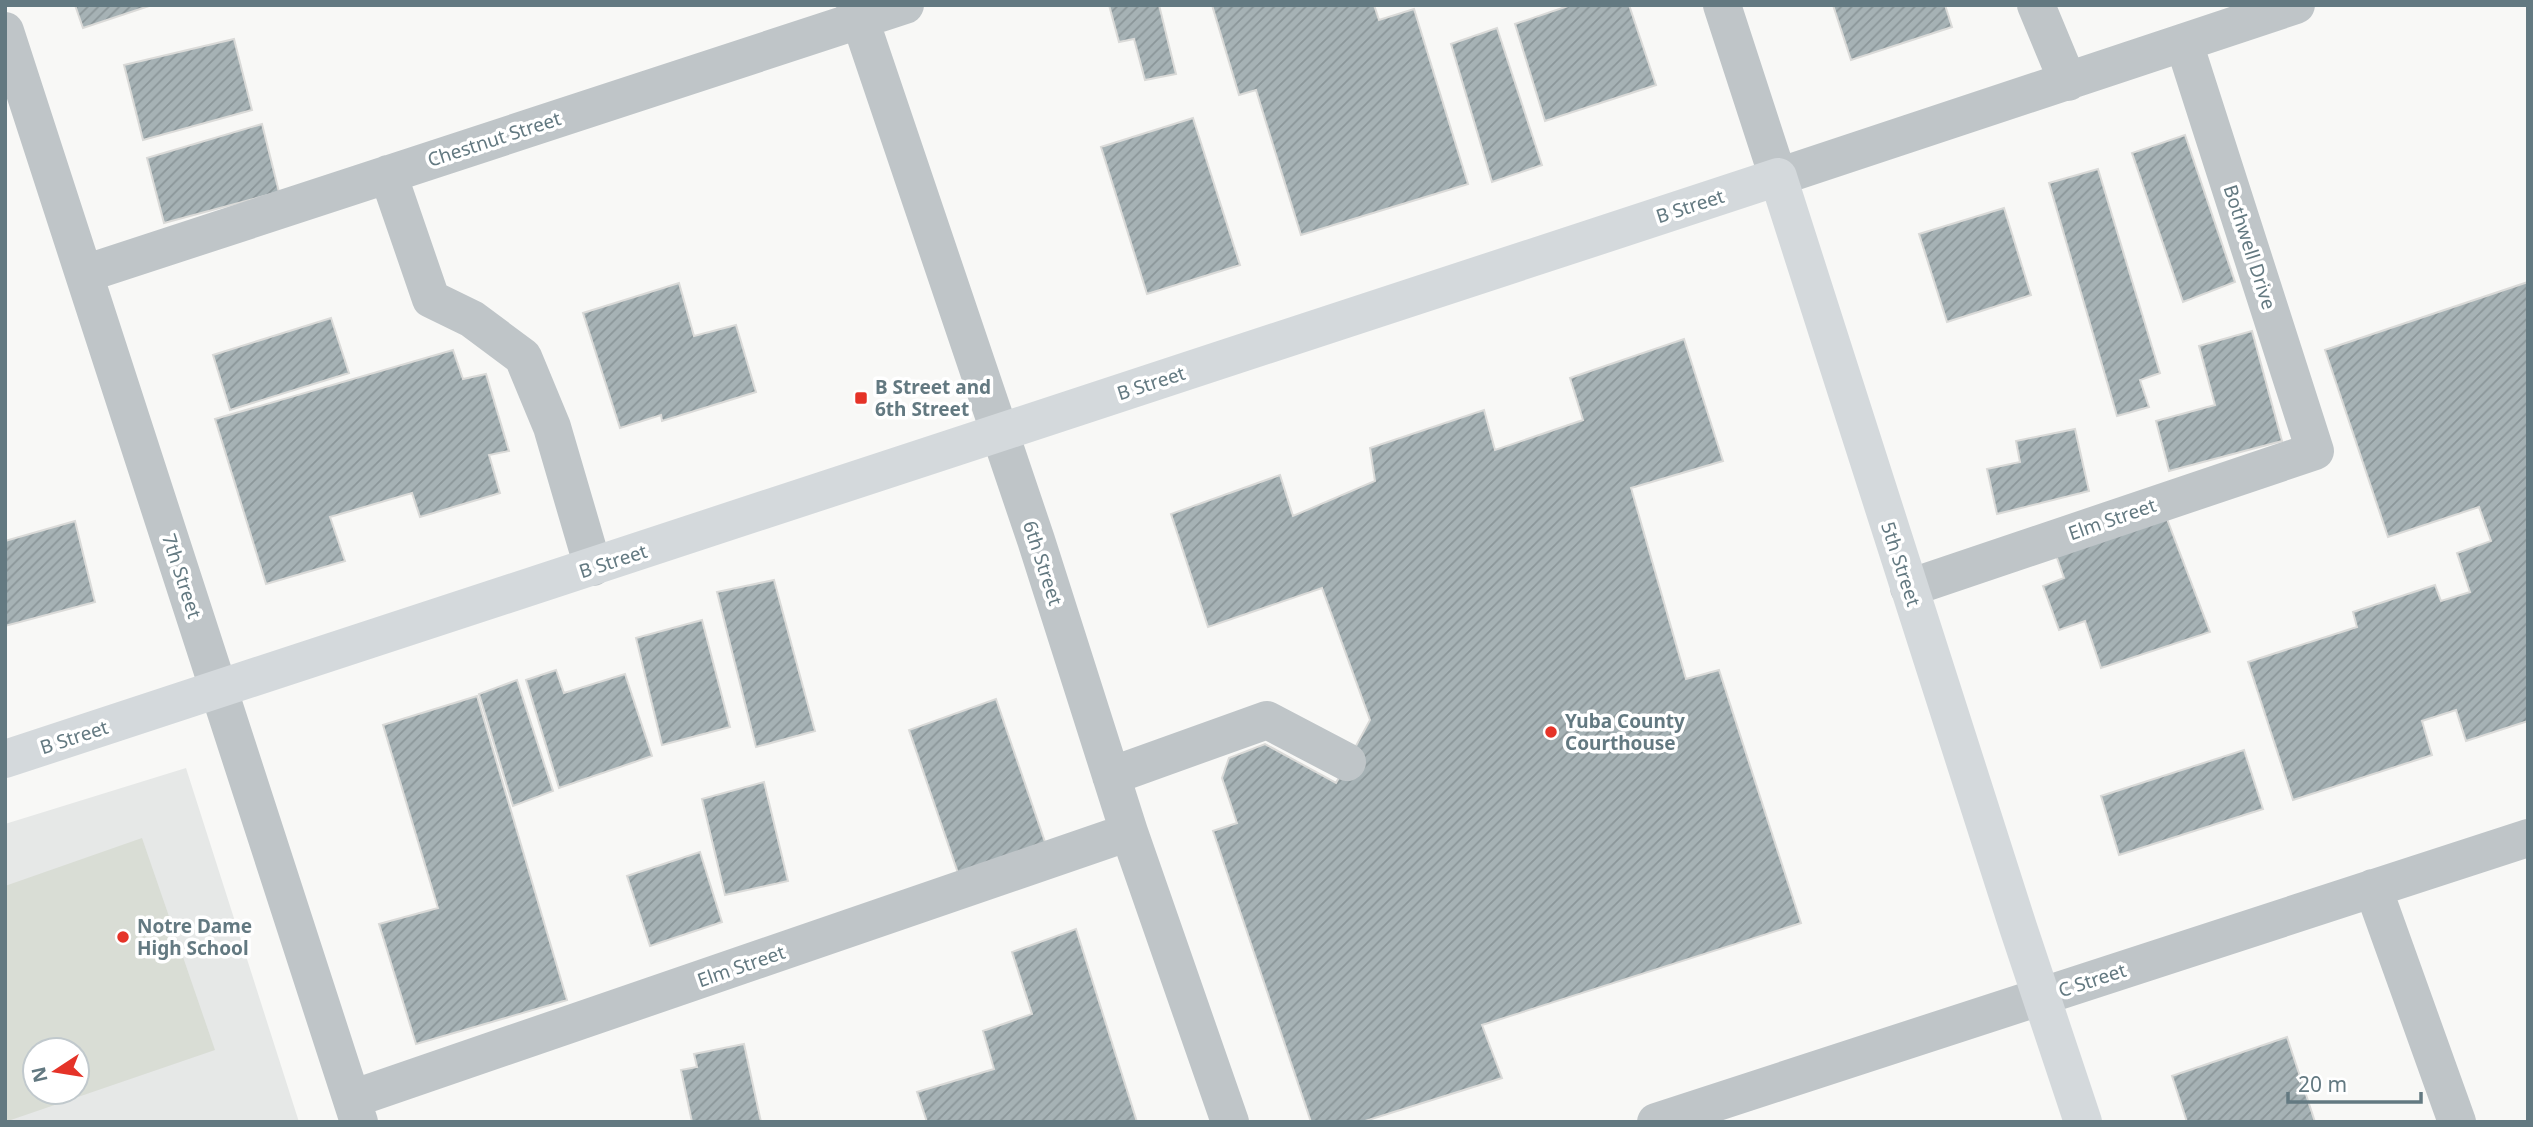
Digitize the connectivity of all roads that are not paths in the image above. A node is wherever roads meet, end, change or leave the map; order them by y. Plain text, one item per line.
1 (905, 5) edge
2 (1722, 5) edge
3 (2036, 5) edge
4 (2296, 5) edge
5 (858, 13) edge
6 (5, 31) edge
7 (2184, 43) junction
8 (2068, 82) junction
9 (388, 174) junction
10 (1778, 177) junction
11 (84, 274) junction
12 (999, 434) junction
13 (2315, 451) joint
14 (593, 567) junction
15 (1909, 588) junction
16 (219, 690) junction
17 (5, 759) edge
18 (1347, 762) dead end
19 (1111, 776) junction
20 (1129, 832) junction
21 (2528, 838) edge
22 (2373, 888) junction
23 (2041, 997) junction
24 (1754, 1107) edge
25 (356, 1110) edge
26 (1230, 1122) edge
27 (1656, 1122) edge
28 (2083, 1122) edge
29 (2457, 1122) edge

1 - 5 street, Chestnut Street
2 - 10 street, 5th Street
3 - 8 street
4 - 7 street, B Street
5 - 9 street, Chestnut Street
5 - 12 street, 6th Street
6 - 11 street, 7th Street
7 - 8 street, B Street
7 - 13 street, Bothwell Drive
8 - 10 street, B Street
9 - 11 street, Chestnut Street
9 - 14 street
10 - 12 main road, B Street
10 - 15 main road, 5th Street
11 - 16 street, 7th Street
12 - 14 main road, B Street
12 - 19 street, 6th Street
13 - 15 street, Elm Street
14 - 16 main road, B Street
15 - 23 main road, 5th Street
16 - 17 main road, B Street
16 - 25 street, 7th Street
18 - 19 street
19 - 20 street, 6th Street
20 - 25 street, Elm Street
20 - 26 street, 6th Street
21 - 22 street, C Street
22 - 23 street, C Street
22 - 29 street
23 - 24 street, C Street
23 - 28 main road, 5th Street
24 - 27 street, C Street

